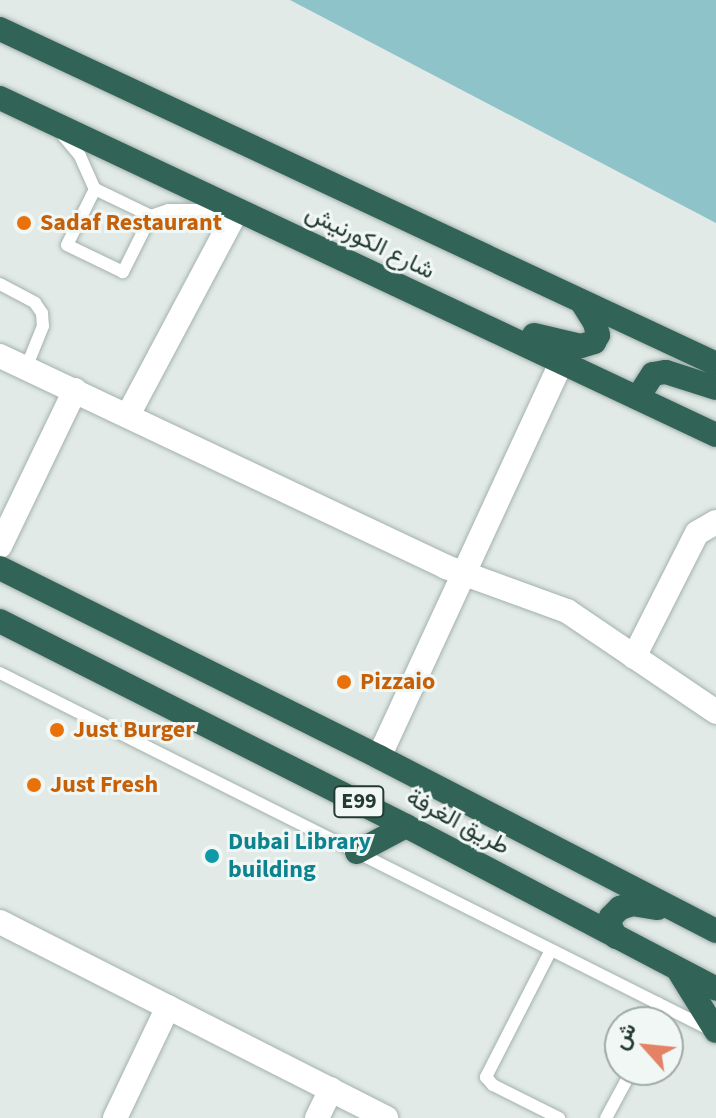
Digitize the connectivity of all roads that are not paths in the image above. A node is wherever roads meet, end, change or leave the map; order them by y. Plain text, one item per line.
1 (0, 29) edge
2 (0, 98) edge
3 (53, 124) junction
4 (95, 189) junction
5 (237, 210) junction
6 (151, 216) junction
7 (0, 284) edge
8 (583, 304) junction
9 (436, 305) junction
10 (0, 356) edge
11 (562, 361) junction
12 (716, 364) edge
13 (26, 368) junction
14 (716, 388) edge
15 (75, 390) junction
16 (638, 397) junction
17 (128, 415) junction
18 (716, 435) edge
19 (716, 522) edge
20 (0, 546) edge
21 (0, 568) edge
22 (463, 574) junction
23 (0, 621) edge
24 (634, 657) junction
25 (0, 673) edge
26 (716, 712) edge
27 (379, 757) junction
28 (406, 826) junction
29 (357, 852) junction
30 (673, 911) junction
31 (1, 925) edge
32 (716, 931) edge
33 (616, 937) junction
34 (551, 950) junction
35 (679, 971) junction
36 (716, 989) edge
37 (658, 1003) junction
38 (657, 1006) edge
39 (168, 1007) junction
40 (716, 1031) edge
41 (623, 1086) edge
42 (331, 1089) junction
43 (115, 1118) edge
44 (317, 1118) edge
45 (386, 1118) edge
46 (559, 1118) edge
47 (606, 1118) edge

1 - 8 highway, شارع الكورنيش
2 - 3 highway, شارع الكورنيش
3 - 4 lane
3 - 5 highway, شارع الكورنيش
4 - 6 lane
4 - 6 lane
5 - 6 lane
5 - 9 highway, شارع الكورنيش
5 - 17 street
7 - 13 lane
8 - 9 highway
8 - 12 highway, شارع الكورنيش
9 - 11 highway, شارع الكورنيش
10 - 13 street
11 - 16 highway, شارع الكورنيش
11 - 22 street
13 - 15 street
14 - 16 highway
15 - 17 street
15 - 20 street
16 - 18 highway, شارع الكورنيش
17 - 22 street
19 - 24 street
21 - 27 highway, طريق الغرفة / E99
22 - 24 street
22 - 27 street
23 - 28 highway, طريق الغرفة / E99
24 - 26 street
25 - 29 lane
27 - 30 highway, طريق الغرفة / E99
28 - 29 highway
28 - 33 highway, طريق الغرفة / E99
29 - 34 lane
30 - 32 highway, طريق الغرفة / E99
30 - 33 highway
31 - 39 street
33 - 35 highway, طريق الغرفة / E99
34 - 37 lane
34 - 46 lane
35 - 36 highway, طريق الغرفة / E99
35 - 40 highway
37 - 38 lane
37 - 40 lane
39 - 42 street
39 - 43 street
41 - 47 lane
42 - 44 street
42 - 45 street

